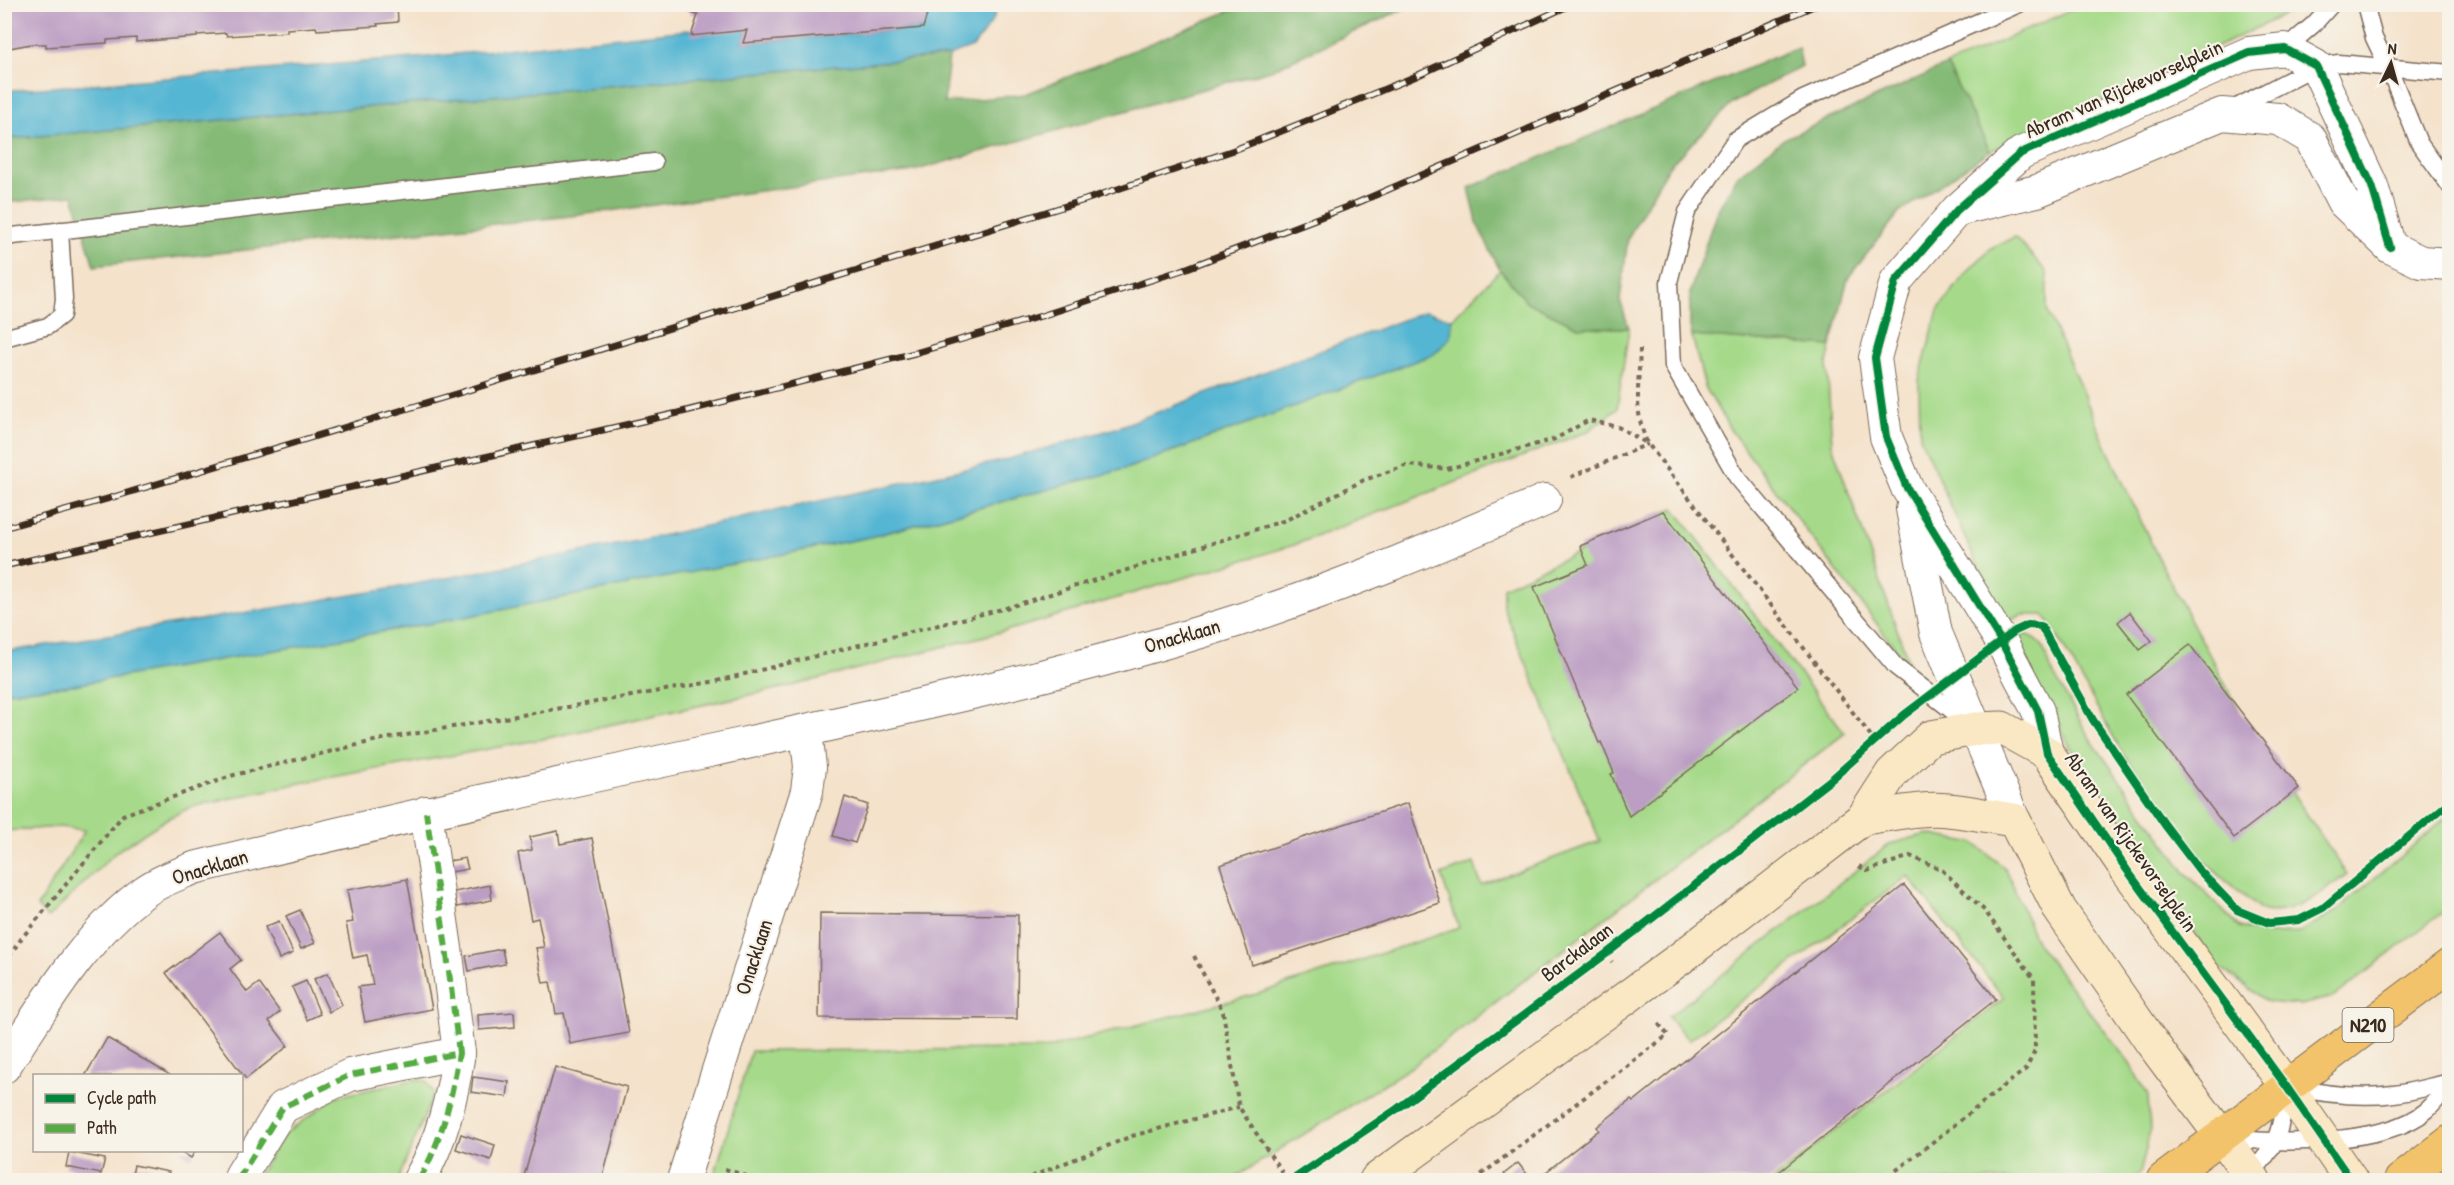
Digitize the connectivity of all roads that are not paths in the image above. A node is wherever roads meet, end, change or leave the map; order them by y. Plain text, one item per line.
1 (2019, 4) edge
2 (2332, 4) edge
3 (2365, 4) edge
4 (2285, 49) junction
5 (2316, 66) junction
6 (2389, 69) junction
7 (2450, 73) edge
8 (2222, 114) junction
9 (654, 162) dead end
10 (2450, 186) edge
11 (1957, 210) junction
12 (60, 230) junction
13 (4, 237) edge
14 (2390, 247) junction
15 (2450, 264) edge
16 (4, 338) edge
17 (1907, 488) junction
18 (1545, 500) road end
19 (1976, 729) junction
20 (806, 730) junction
21 (2047, 753) junction
22 (426, 812) junction
23 (1863, 818) junction
24 (2014, 820) junction
25 (2450, 965) edge
26 (459, 1053) junction
27 (4, 1067) edge
28 (2450, 1083) edge
29 (2286, 1086) junction
30 (2221, 1137) junction
31 (2323, 1140) junction
32 (2276, 1142) junction
33 (2450, 1142) edge
34 (2250, 1179) edge
35 (240, 1180) edge
36 (419, 1180) edge
37 (683, 1180) edge
38 (1376, 1180) edge
39 (2163, 1180) edge
40 (2351, 1180) edge
41 (2401, 1180) edge

1 - 19 lane
2 - 4 lane
3 - 6 lane
4 - 5 street
4 - 11 street, Abram van Rijckevorselplein
5 - 6 lane
5 - 8 lane
5 - 14 street
6 - 7 lane
6 - 10 lane
8 - 11 street
8 - 14 street
9 - 12 lane
11 - 17 street, Abram van Rijckevorselplein
12 - 13 lane
12 - 16 lane
14 - 15 street
17 - 19 street, Abram van Rijckevorselplein
17 - 21 street, Abram van Rijckevorselplein
18 - 20 street, Onacklaan
19 - 21 street
19 - 23 street
19 - 24 street, Abram van Rijckevorselplein
20 - 22 street, Onacklaan
20 - 37 street, Onacklaan
21 - 29 street, Abram van Rijckevorselplein
22 - 26 street
22 - 27 street, Onacklaan
23 - 24 street
23 - 38 street
24 - 30 street, Abram van Rijckevorselplein
25 - 29 highway, N210
26 - 35 street
26 - 36 street
28 - 29 lane
28 - 31 lane
29 - 30 highway, N210
29 - 31 street, Abram van Rijckevorselplein
29 - 32 lane
30 - 32 lane
30 - 34 street, Abram van Rijckevorselplein
30 - 39 highway, N210
31 - 32 lane
31 - 40 street, Abram van Rijckevorselplein
32 - 34 lane
33 - 41 highway

